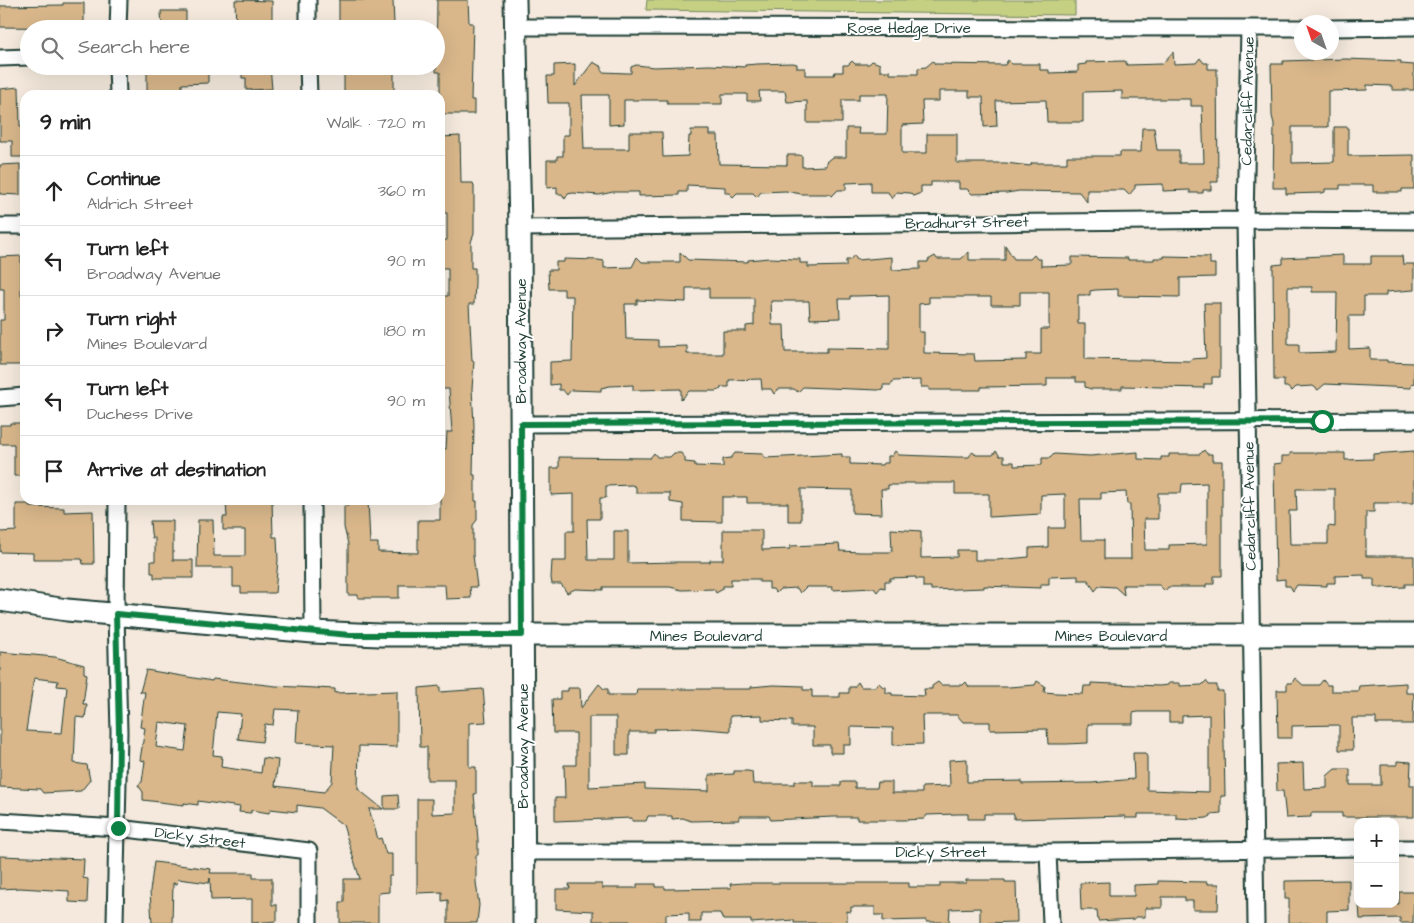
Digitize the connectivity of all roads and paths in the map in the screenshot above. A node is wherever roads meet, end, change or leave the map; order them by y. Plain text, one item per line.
1 (119, 0) edge
2 (308, 0) edge
3 (515, 0) edge
4 (118, 20) edge
5 (308, 20) edge
6 (1414, 27) edge
7 (516, 28) junction
8 (1249, 28) junction
9 (1294, 28) edge
10 (1339, 28) edge
11 (20, 57) edge
12 (0, 58) edge
13 (117, 75) edge
14 (308, 75) edge
15 (118, 90) edge
16 (309, 90) edge
17 (1246, 220) junction
18 (1414, 221) edge
19 (0, 226) edge
20 (20, 226) edge
21 (520, 228) junction
22 (20, 396) edge
23 (0, 398) edge
24 (1414, 420) edge
25 (1249, 422) junction
26 (521, 424) junction
27 (117, 505) edge
28 (312, 505) edge
29 (0, 600) edge
30 (116, 614) junction
31 (314, 632) junction
32 (522, 635) junction
33 (1414, 635) edge
34 (1253, 636) junction
35 (0, 821) edge
36 (118, 828) junction
37 (1354, 848) edge
38 (1399, 848) edge
39 (1414, 848) edge
40 (1256, 849) junction
41 (524, 852) junction
42 (1048, 852) junction
43 (115, 923) edge
44 (309, 923) edge
45 (524, 923) edge
46 (1051, 923) edge
47 (1256, 923) edge

1 - 4 street
2 - 5 street
3 - 7 street, Broadway Avenue
6 - 10 street
7 - 8 street, Rose Hedge Drive
7 - 21 street, Broadway Avenue
8 - 9 street, Rose Hedge Drive
8 - 17 street, Cedarcliff Avenue
11 - 12 street
13 - 15 street
14 - 16 street
17 - 18 street, Bradhurst Street
17 - 21 street, Bradhurst Street
17 - 25 street, Cedarcliff Avenue
19 - 20 street
21 - 26 street, Broadway Avenue
22 - 23 street
24 - 25 street
25 - 26 street
25 - 34 street, Cedarcliff Avenue
26 - 32 street, Broadway Avenue
27 - 30 street
28 - 31 street
29 - 30 street, Mines Boulevard
30 - 31 street, Mines Boulevard
30 - 36 street
31 - 32 street, Mines Boulevard
32 - 34 street, Mines Boulevard
32 - 41 street, Broadway Avenue
33 - 34 street, Mines Boulevard
34 - 40 street, Cedarcliff Avenue
35 - 36 street, Dicky Street
36 - 43 street
36 - 44 street, Dicky Street
37 - 40 street, Dicky Street
38 - 39 street
40 - 42 street, Dicky Street
40 - 47 street, Cedarcliff Avenue
41 - 42 street, Dicky Street
41 - 45 street, Broadway Avenue
42 - 46 street

